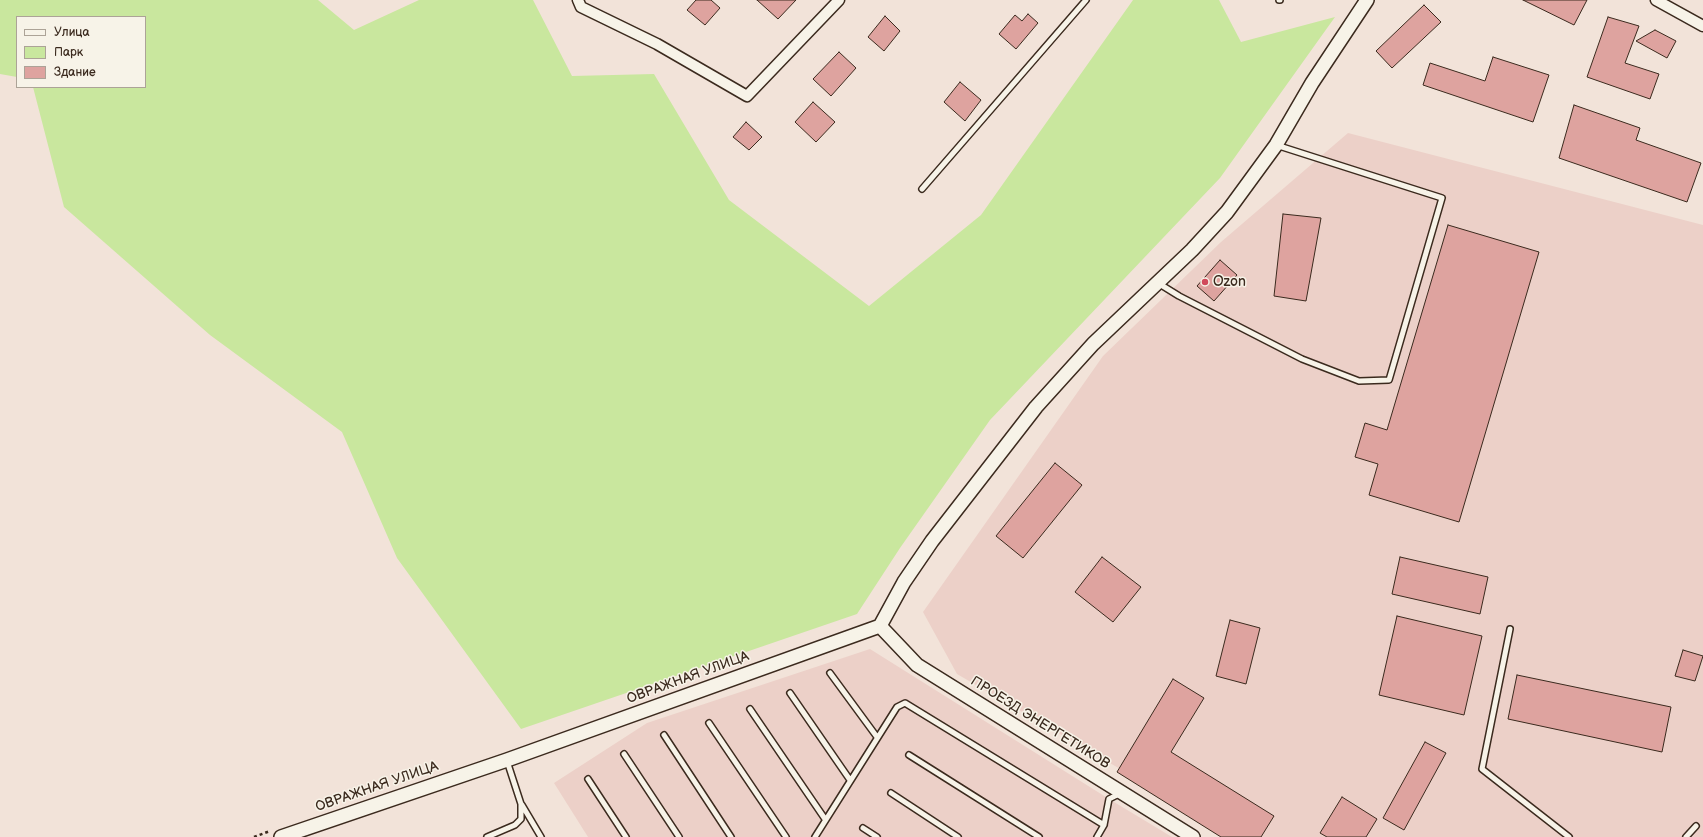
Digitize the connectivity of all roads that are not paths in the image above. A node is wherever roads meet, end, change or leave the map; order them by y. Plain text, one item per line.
1 (578, 0) edge
2 (839, 0) edge
3 (1086, 0) edge
4 (1367, 0) edge
5 (1656, 0) edge
6 (1703, 26) edge
7 (1276, 144) junction
8 (922, 189) dead end
9 (1157, 283) junction
10 (880, 626) junction
11 (1510, 629) dead end
12 (830, 673) dead end
13 (790, 693) dead end
14 (750, 709) dead end
15 (709, 723) dead end
16 (664, 735) dead end
17 (877, 737) junction
18 (624, 754) dead end
19 (909, 755) dead end
20 (507, 760) junction
21 (588, 779) dead end
22 (850, 780) junction
23 (891, 793) dead end
24 (1122, 793) junction
25 (521, 804) junction
26 (825, 819) junction
27 (1104, 825) junction
28 (1696, 826) dead end
29 (863, 828) dead end
30 (281, 837) edge
31 (487, 837) edge
32 (540, 837) edge
33 (626, 837) edge
34 (679, 837) edge
35 (731, 837) edge
36 (786, 837) edge
37 (814, 837) edge
38 (877, 837) edge
39 (958, 837) edge
40 (1039, 837) edge
41 (1097, 837) edge
42 (1193, 837) edge
43 (1569, 837) edge
44 (1686, 837) edge

1 - 2 street
3 - 8 lane
4 - 7 street
5 - 6 street
7 - 9 street
7 - 9 lane
9 - 10 street
10 - 20 street, ОВРАЖНАЯ УЛИЦА
10 - 24 street, ПРОЕЗД ЭНЕРГЕТИКОВ
11 - 43 lane
12 - 17 lane
13 - 22 lane
14 - 26 lane
15 - 36 lane
16 - 35 lane
17 - 22 lane
17 - 27 lane
18 - 34 lane
19 - 40 lane
20 - 25 lane
20 - 30 street, ОВРАЖНАЯ УЛИЦА
21 - 33 lane
22 - 26 lane
23 - 39 lane
24 - 27 lane
24 - 42 street, ПРОЕЗД ЭНЕРГЕТИКОВ
25 - 31 lane
25 - 32 lane
26 - 37 lane
27 - 41 lane
28 - 44 lane
29 - 38 lane

